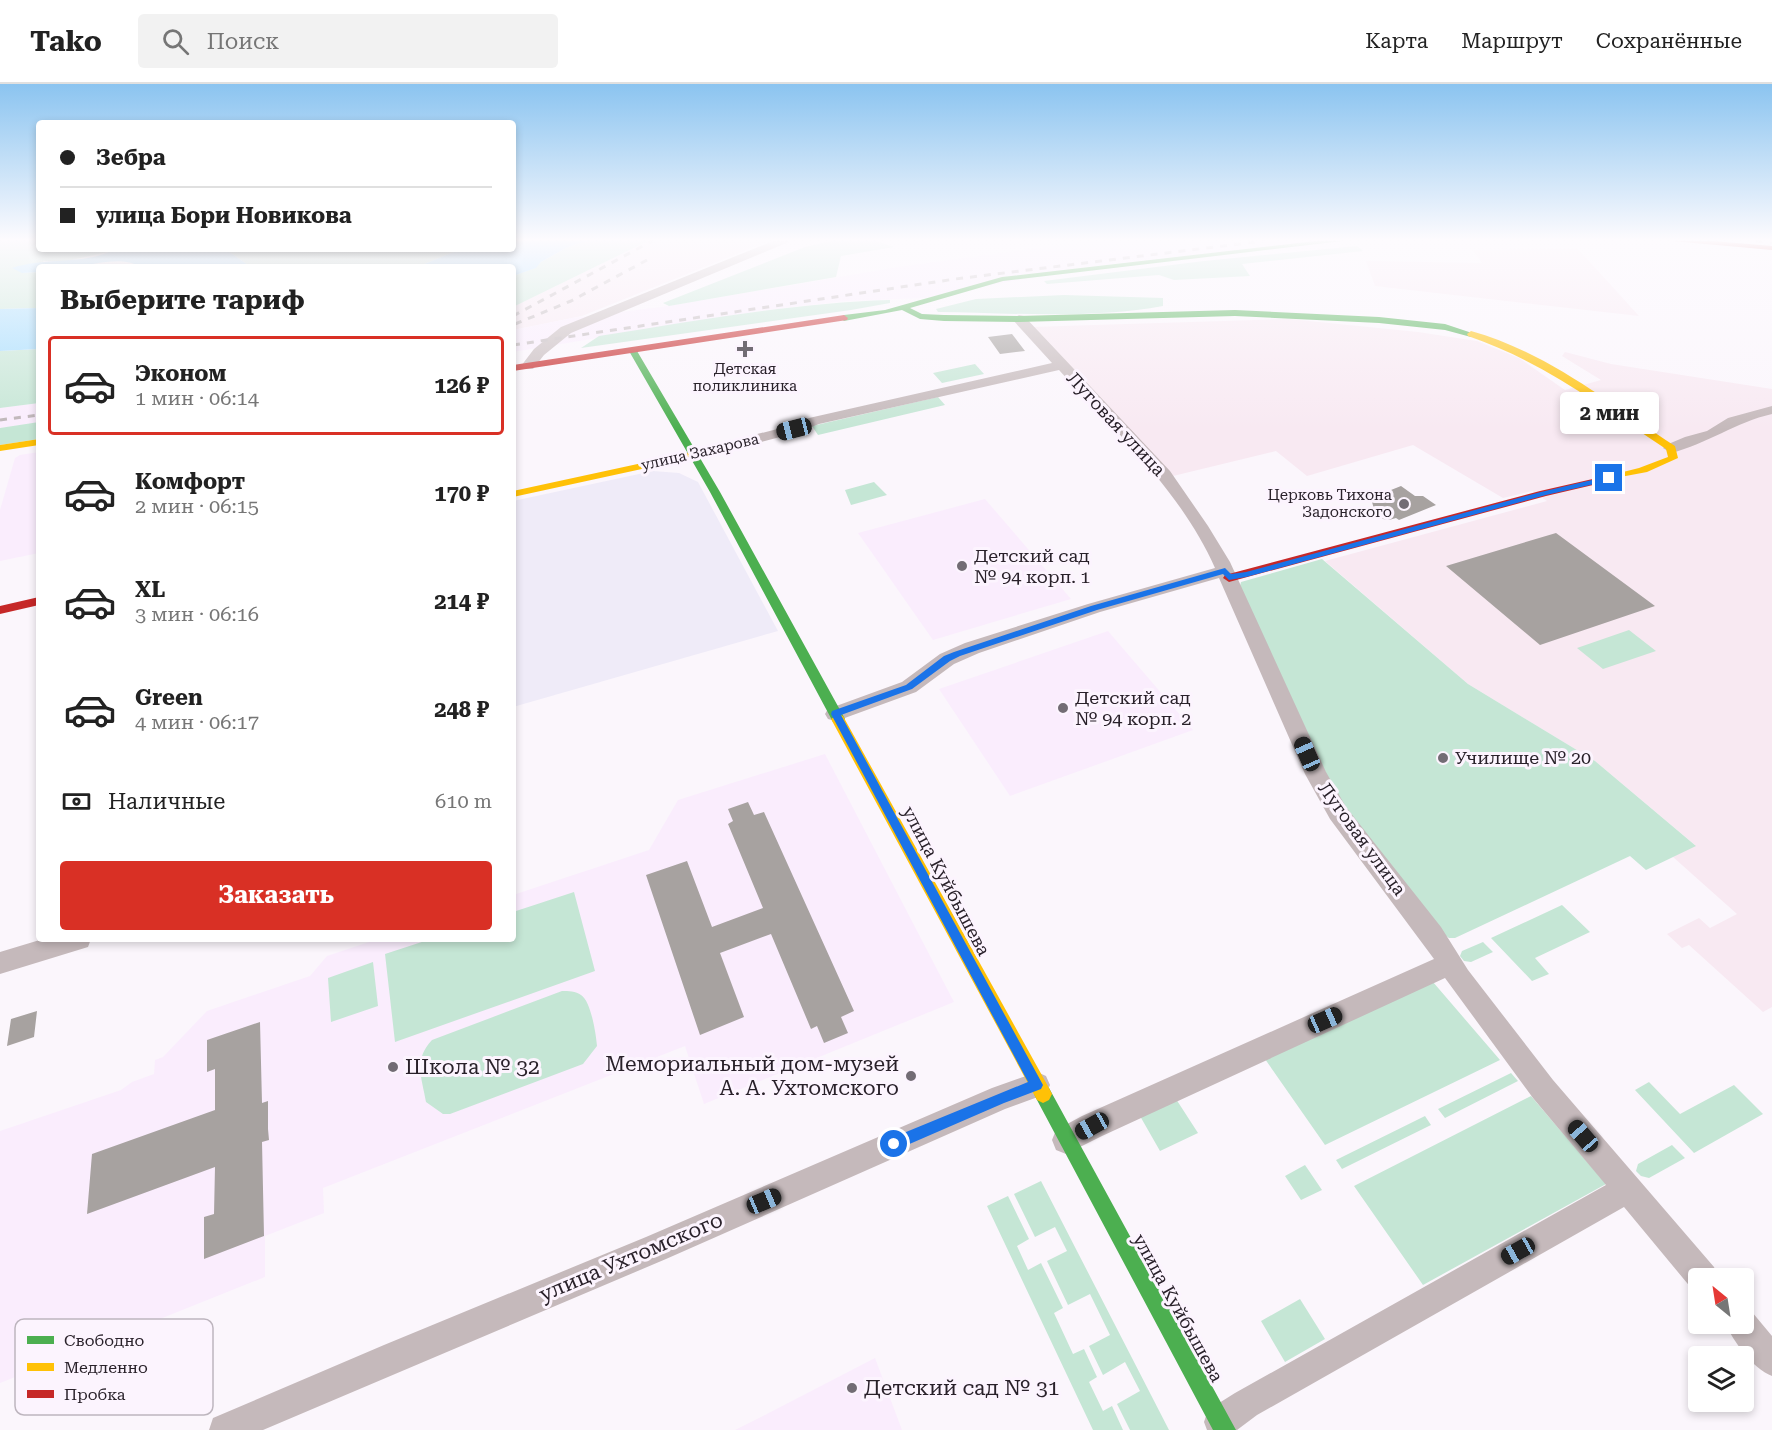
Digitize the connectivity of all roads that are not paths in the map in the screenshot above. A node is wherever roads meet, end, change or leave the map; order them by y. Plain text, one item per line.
1 (628, 304) edge
2 (918, 304) edge
3 (904, 308) junction
4 (1019, 320) junction
5 (633, 351) junction
6 (1062, 365) junction
7 (528, 366) junction
8 (516, 368) edge
9 (1772, 410) edge
10 (36, 442) edge
11 (0, 448) edge
12 (1672, 453) junction
13 (693, 455) junction
14 (516, 493) edge
15 (1227, 574) junction
16 (36, 602) edge
17 (0, 610) edge
18 (835, 714) junction
19 (69, 942) edge
20 (0, 963) edge
21 (1449, 964) junction
22 (1037, 1085) junction
23 (1066, 1140) junction
24 (1628, 1189) junction
25 (1695, 1268) edge
26 (1750, 1334) edge
27 (1772, 1359) edge
28 (1223, 1426) edge
29 (225, 1430) edge

1 - 7 street
2 - 3 street
3 - 4 street
3 - 5 street
4 - 6 street, Луговая улица
4 - 12 street
5 - 7 street
5 - 13 street, улица Куйбышева
6 - 13 street, улица Захарова
6 - 15 street, Луговая улица
7 - 8 street
9 - 12 street
10 - 11 street
12 - 15 street
13 - 14 street, улица Захарова
13 - 18 street, улица Куйбышева
15 - 18 street
15 - 21 street, Луговая улица
16 - 17 street
18 - 22 street, улица Куйбышева
19 - 20 street
21 - 23 street
21 - 24 street, Луговая улица
22 - 23 street, улица Куйбышева
22 - 29 street, улица Ухтомского
23 - 28 street, улица Куйбышева
24 - 25 street, Луговая улица
24 - 28 street
26 - 27 street

